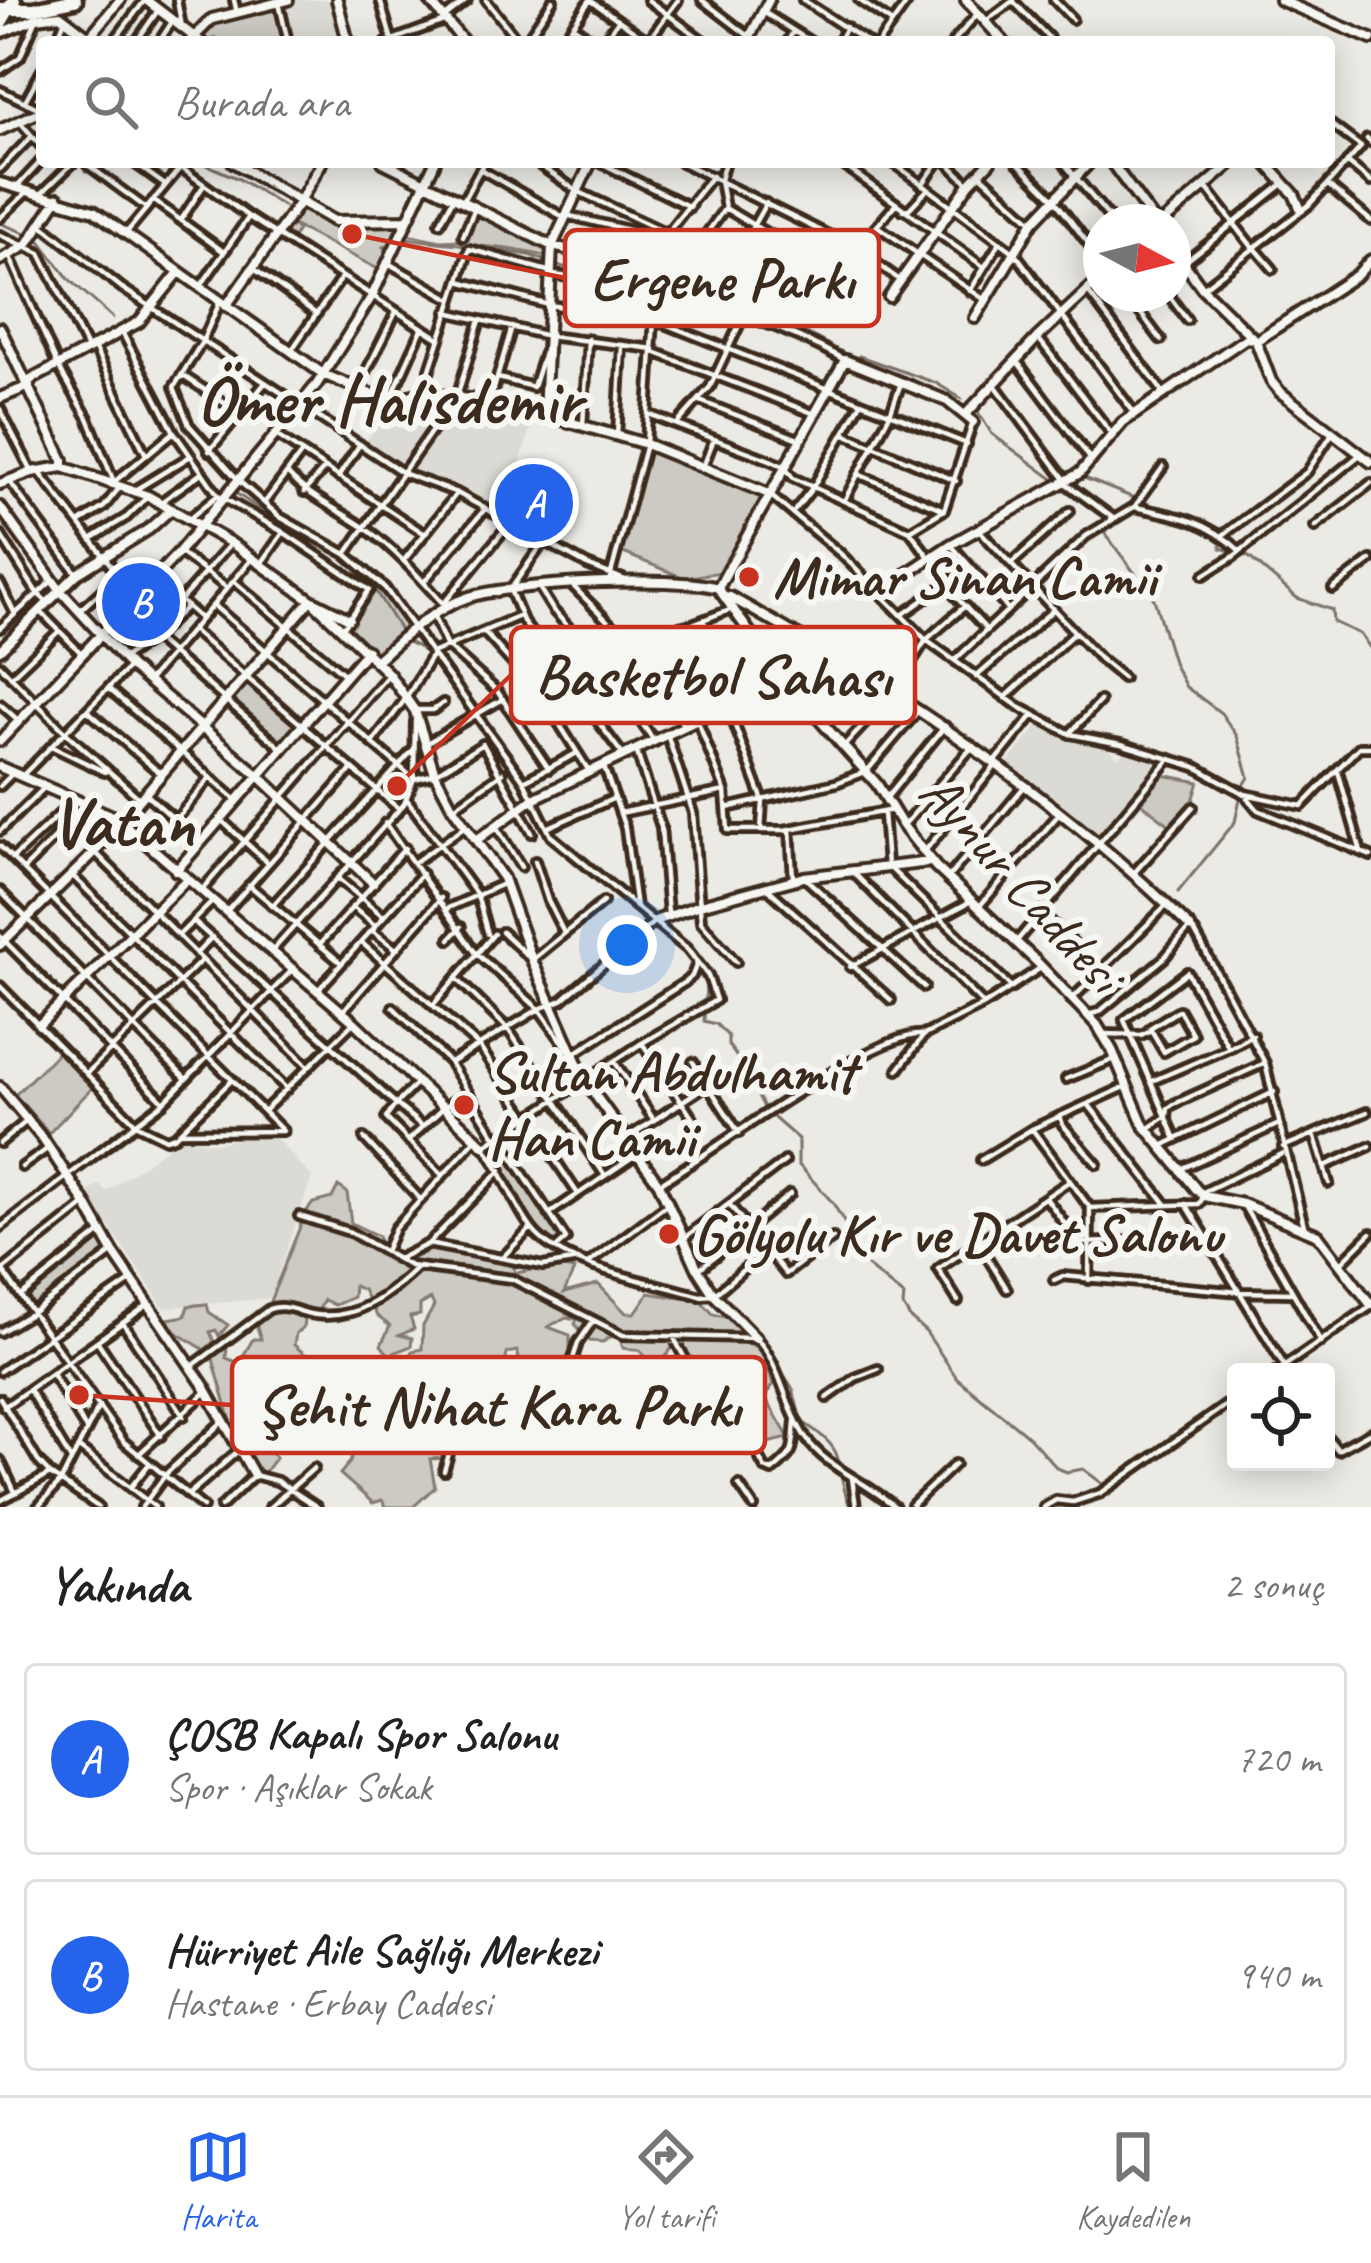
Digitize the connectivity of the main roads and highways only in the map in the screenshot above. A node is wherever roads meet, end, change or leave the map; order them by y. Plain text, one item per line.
1 (75, 0) edge
2 (8, 6) edge
3 (0, 28) edge

1 - 2 highway
2 - 3 highway

